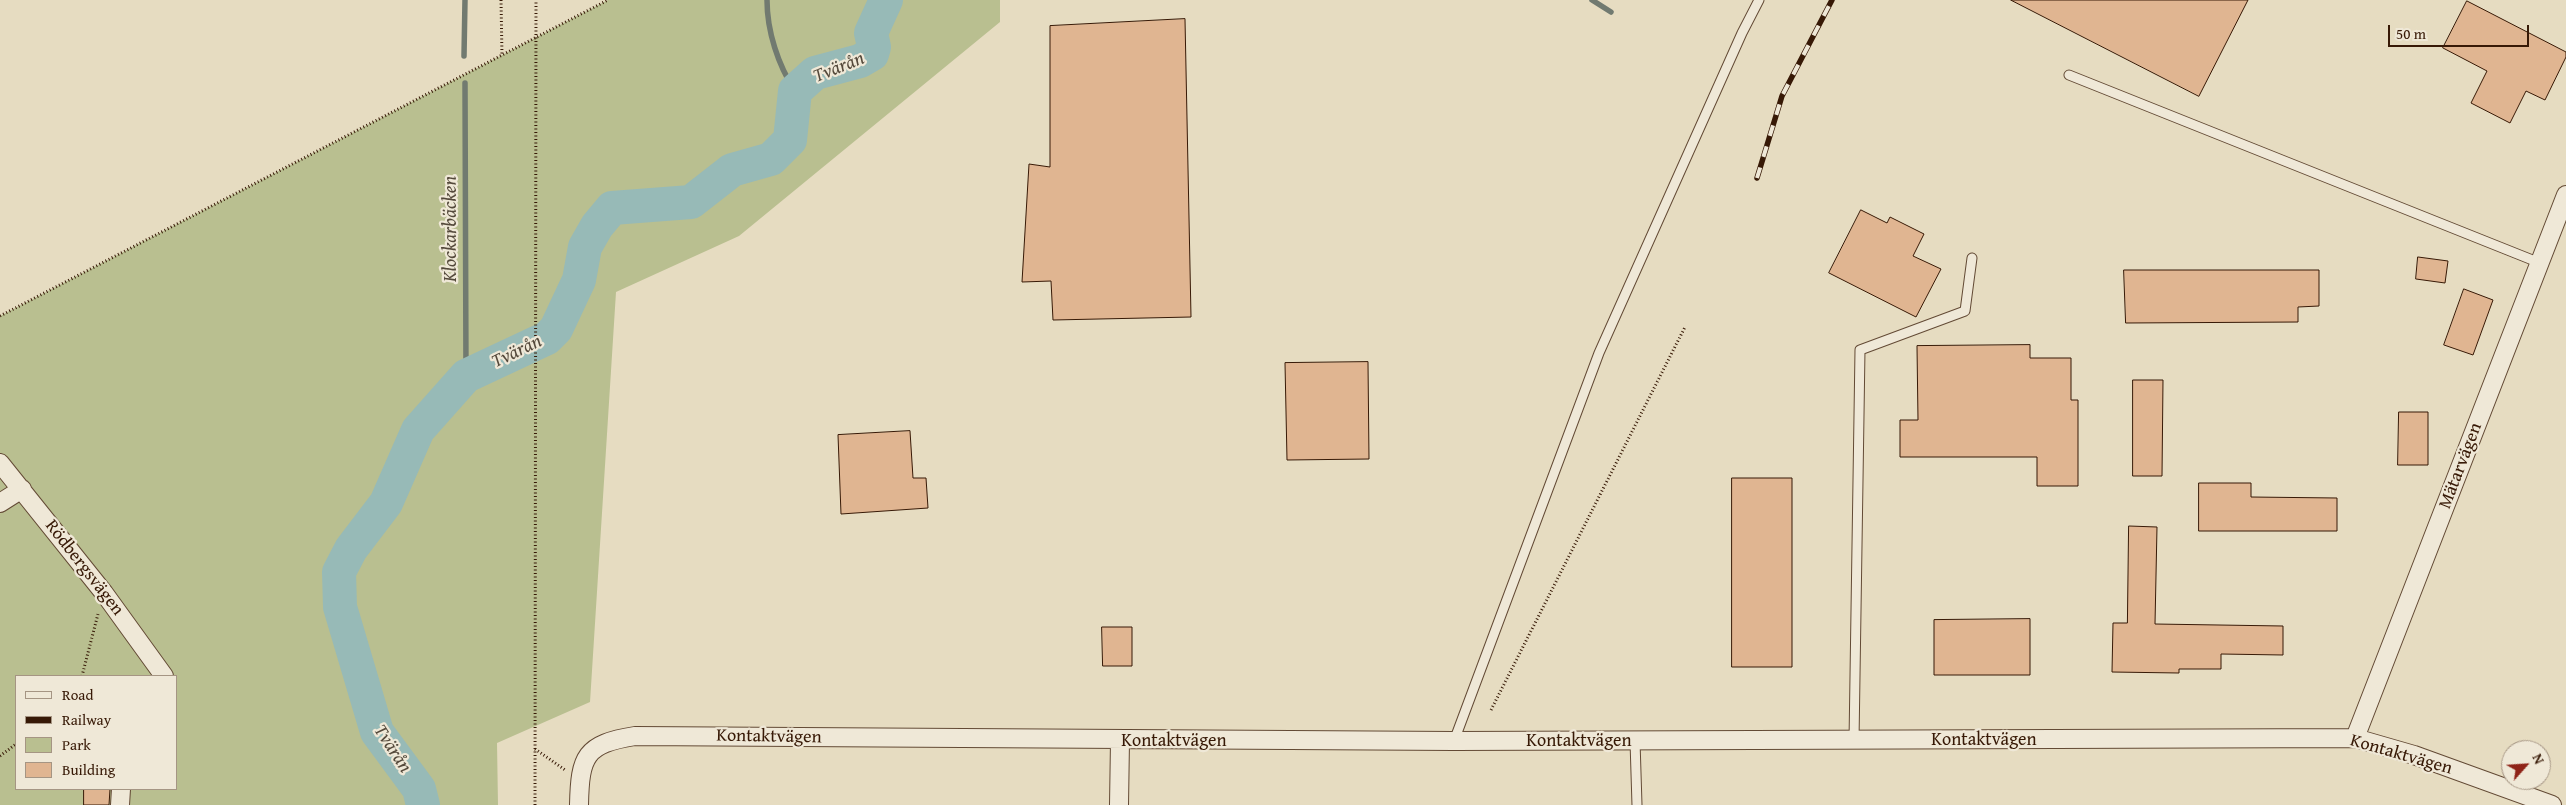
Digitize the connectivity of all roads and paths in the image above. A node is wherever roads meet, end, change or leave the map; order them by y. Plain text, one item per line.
1 (501, 0) edge
2 (536, 0) edge
3 (608, 0) edge
4 (1760, 0) edge
5 (537, 38) junction
6 (502, 56) junction
7 (2070, 75) dead end
8 (2566, 195) edge
9 (1972, 258) dead end
10 (2540, 263) junction
11 (0, 316) edge
12 (1685, 328) dead end
13 (0, 463) edge
14 (22, 489) junction
15 (0, 503) edge
16 (104, 593) junction
17 (82, 675) edge
18 (163, 675) edge
19 (1491, 710) dead end
20 (2356, 738) junction
21 (1120, 740) junction
22 (1454, 741) junction
23 (1635, 741) junction
24 (1854, 741) junction
25 (15, 745) edge
26 (534, 749) junction
27 (0, 756) edge
28 (580, 780) junction
29 (121, 790) edge
30 (120, 805) edge
31 (535, 805) edge
32 (579, 805) edge
33 (1119, 805) edge
34 (1637, 805) edge
35 (2552, 805) edge

1 - 6 path
2 - 5 path
3 - 5 path
4 - 22 lane
5 - 6 path
5 - 26 path
6 - 11 path
7 - 10 lane
8 - 10 street, Mätarvägen
9 - 24 lane
10 - 20 street, Mätarvägen
12 - 19 path
13 - 14 street, Rödbergsvägen
14 - 15 street
14 - 16 street, Rödbergsvägen
16 - 17 path
16 - 18 street, Rödbergsvägen
20 - 24 street, Kontaktvägen
20 - 35 street, Kontaktvägen
21 - 22 street, Kontaktvägen
21 - 28 street, Kontaktvägen
21 - 33 street
22 - 23 street, Kontaktvägen
23 - 24 street, Kontaktvägen
23 - 34 lane
25 - 27 path
26 - 28 path
26 - 31 path
28 - 32 street
29 - 30 street

